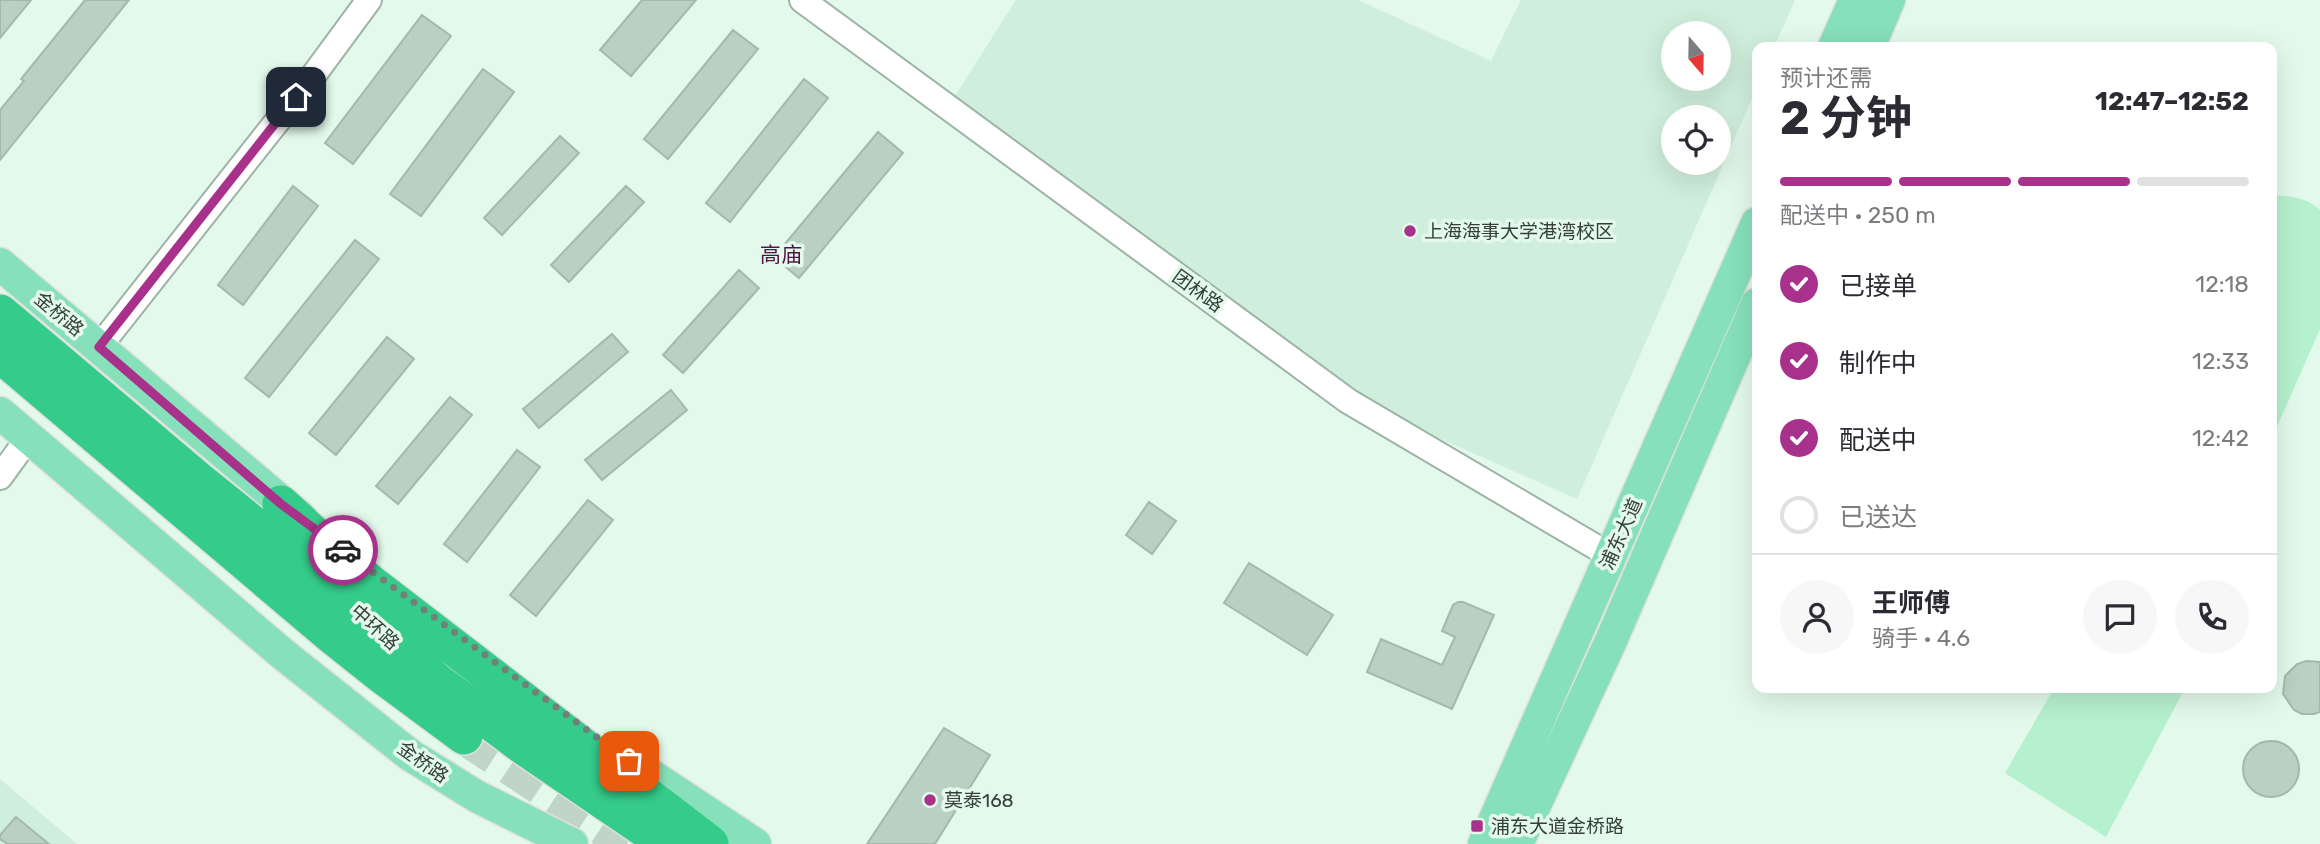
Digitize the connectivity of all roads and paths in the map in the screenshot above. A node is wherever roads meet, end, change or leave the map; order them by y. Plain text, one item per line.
1 (369, 0) edge
2 (802, 0) edge
3 (1855, 0) edge
4 (1889, 0) edge
5 (1836, 42) edge
6 (1871, 42) edge
7 (1752, 234) edge
8 (0, 264) edge
9 (0, 313) edge
10 (1752, 315) edge
11 (99, 347) junction
12 (0, 354) edge
13 (0, 384) edge
14 (0, 413) edge
15 (29, 437) junction
16 (0, 477) edge
17 (281, 504) junction
18 (1611, 556) junction
19 (327, 584) junction
20 (572, 844) edge
21 (667, 844) edge
22 (709, 844) edge
23 (755, 844) edge
24 (1484, 844) edge
25 (1517, 844) edge

1 - 11 street
2 - 18 street, 团林路
3 - 5 main road
4 - 6 main road
7 - 18 main road, 浦东大道
8 - 11 main road, 金桥路
9 - 19 highway, 中环路
10 - 25 main road, 浦东大道
11 - 17 main road, 金桥路
12 - 13 highway, 中环路
14 - 15 main road, 金桥路
15 - 16 street
15 - 20 main road, 金桥路
17 - 22 highway
17 - 23 main road, 金桥路
18 - 24 main road, 浦东大道
19 - 21 highway, 中环路
19 - 22 highway

